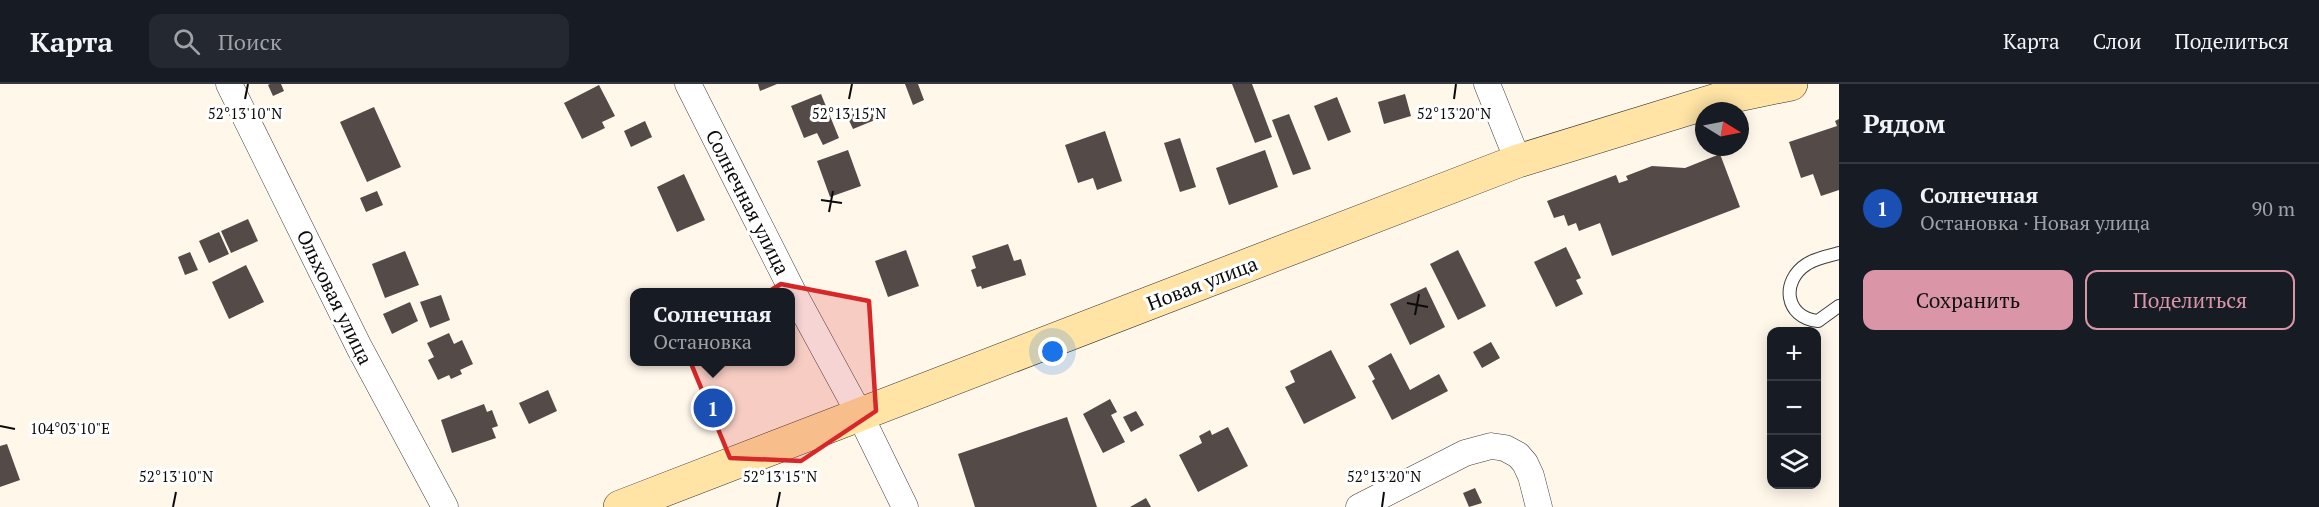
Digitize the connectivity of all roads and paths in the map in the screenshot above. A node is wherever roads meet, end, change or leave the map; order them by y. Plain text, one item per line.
1 (230, 84) edge
2 (688, 84) edge
3 (1487, 84) edge
4 (1791, 84) edge
5 (1518, 161) junction
6 (1839, 253) edge
7 (790, 288) edge
8 (795, 297) edge
9 (1839, 306) edge
10 (860, 415) junction
11 (445, 507) edge
12 (620, 507) edge
13 (905, 507) edge
14 (1359, 507) edge
15 (1539, 507) edge

1 - 11 street, Ольховая улица
2 - 7 street, Солнечная улица
3 - 5 street
4 - 5 main road, Новая улица
5 - 10 main road, Новая улица
6 - 9 lane
8 - 10 street, Солнечная улица
10 - 12 main road, Новая улица
10 - 13 street, Солнечная улица
14 - 15 street

